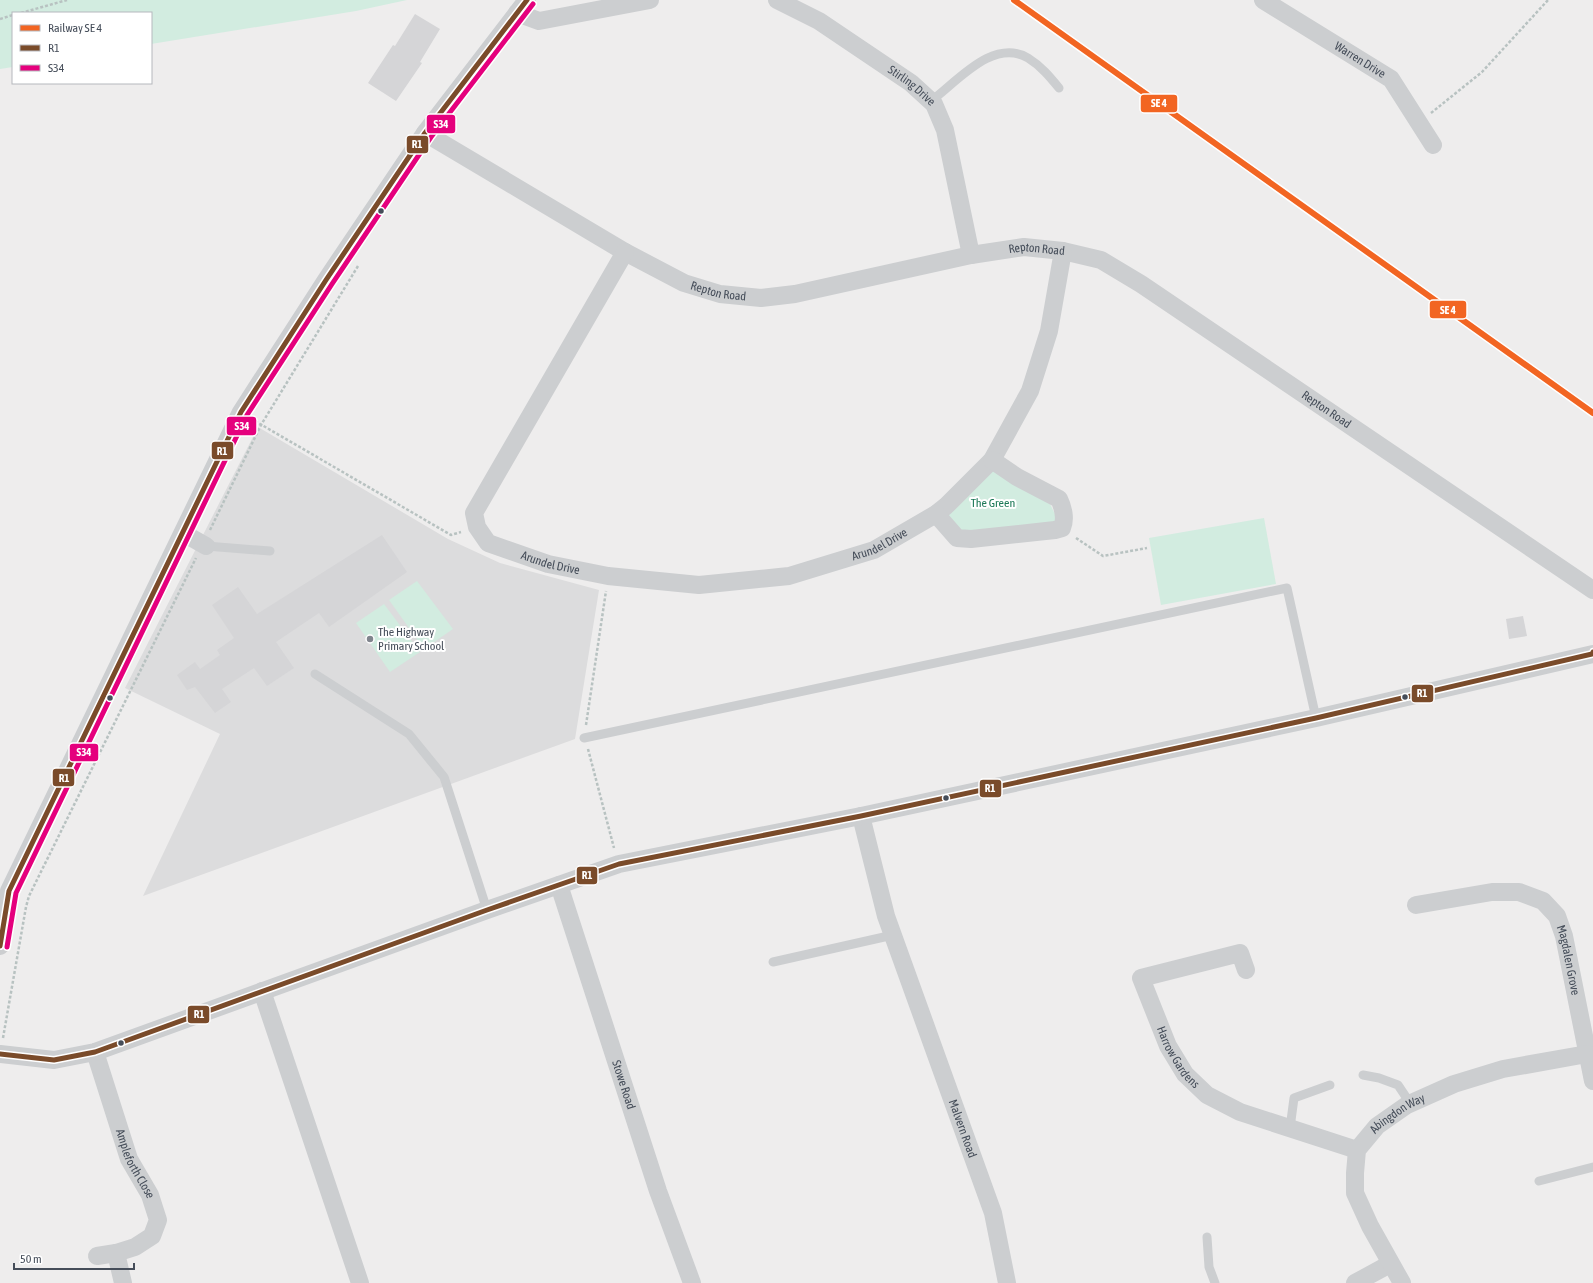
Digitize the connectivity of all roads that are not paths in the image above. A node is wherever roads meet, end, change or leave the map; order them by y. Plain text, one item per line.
1 (650, 0) edge
2 (777, 0) edge
3 (1263, 0) edge
4 (522, 6) edge
5 (1059, 88) dead end
6 (931, 101) junction
7 (425, 133) junction
8 (1433, 145) dead end
9 (1063, 251) junction
10 (625, 252) junction
11 (971, 255) junction
12 (992, 460) junction
13 (936, 514) junction
14 (183, 533) junction
15 (204, 545) joint
16 (270, 551) dead end
17 (1593, 590) edge
18 (1593, 654) edge
19 (315, 674) dead end
20 (1316, 718) junction
21 (584, 738) dead end
22 (861, 816) junction
23 (559, 885) junction
24 (1416, 905) dead end
25 (487, 910) junction
26 (893, 935) junction
27 (0, 946) edge
28 (773, 962) dead end
29 (1246, 970) dead end
30 (262, 992) junction
31 (95, 1052) junction
32 (0, 1054) edge
33 (1587, 1054) junction
34 (1363, 1075) dead end
35 (1593, 1081) edge
36 (1330, 1085) dead end
37 (1410, 1103) junction
38 (1290, 1128) junction
39 (1357, 1150) junction
40 (1593, 1167) edge
41 (1539, 1181) dead end
42 (1207, 1237) dead end
43 (116, 1253) junction
44 (97, 1256) dead end
45 (1390, 1264) junction
46 (123, 1283) edge
47 (360, 1283) edge
48 (692, 1283) edge
49 (1007, 1283) edge
50 (1215, 1283) edge
51 (1355, 1283) edge
52 (1402, 1283) edge

1 - 4 street
2 - 6 street, Stirling Drive
3 - 8 street, Warren Drive
4 - 7 street
5 - 6 lane
6 - 11 street, Stirling Drive
7 - 10 street, Repton Road
7 - 14 street
9 - 11 street, Repton Road
9 - 12 street, Arundel Drive
9 - 17 street, Repton Road
10 - 11 street, Repton Road
10 - 13 street, Arundel Drive
12 - 13 street, Arundel Drive
12 - 13 street
14 - 15 street
14 - 27 street
15 - 16 lane
18 - 20 street
19 - 25 lane
20 - 21 lane
20 - 22 street
22 - 23 street
22 - 26 street, Malvern Road
23 - 25 street
23 - 48 street, Stowe Road
24 - 33 street, Magdalen Grove
25 - 30 street
26 - 28 lane
26 - 49 street, Malvern Road
29 - 38 street, Harrow Gardens
30 - 31 street
30 - 47 street
31 - 32 street
31 - 43 street, Ampleforth Close
33 - 35 street, Magdalen Grove
33 - 37 street, Abingdon Way
34 - 37 lane
36 - 38 lane
37 - 39 street, Abingdon Way
38 - 39 street, Harrow Gardens
39 - 45 street
40 - 41 lane
42 - 50 lane
43 - 44 street, Ampleforth Close
43 - 46 street
45 - 51 street
45 - 52 street

